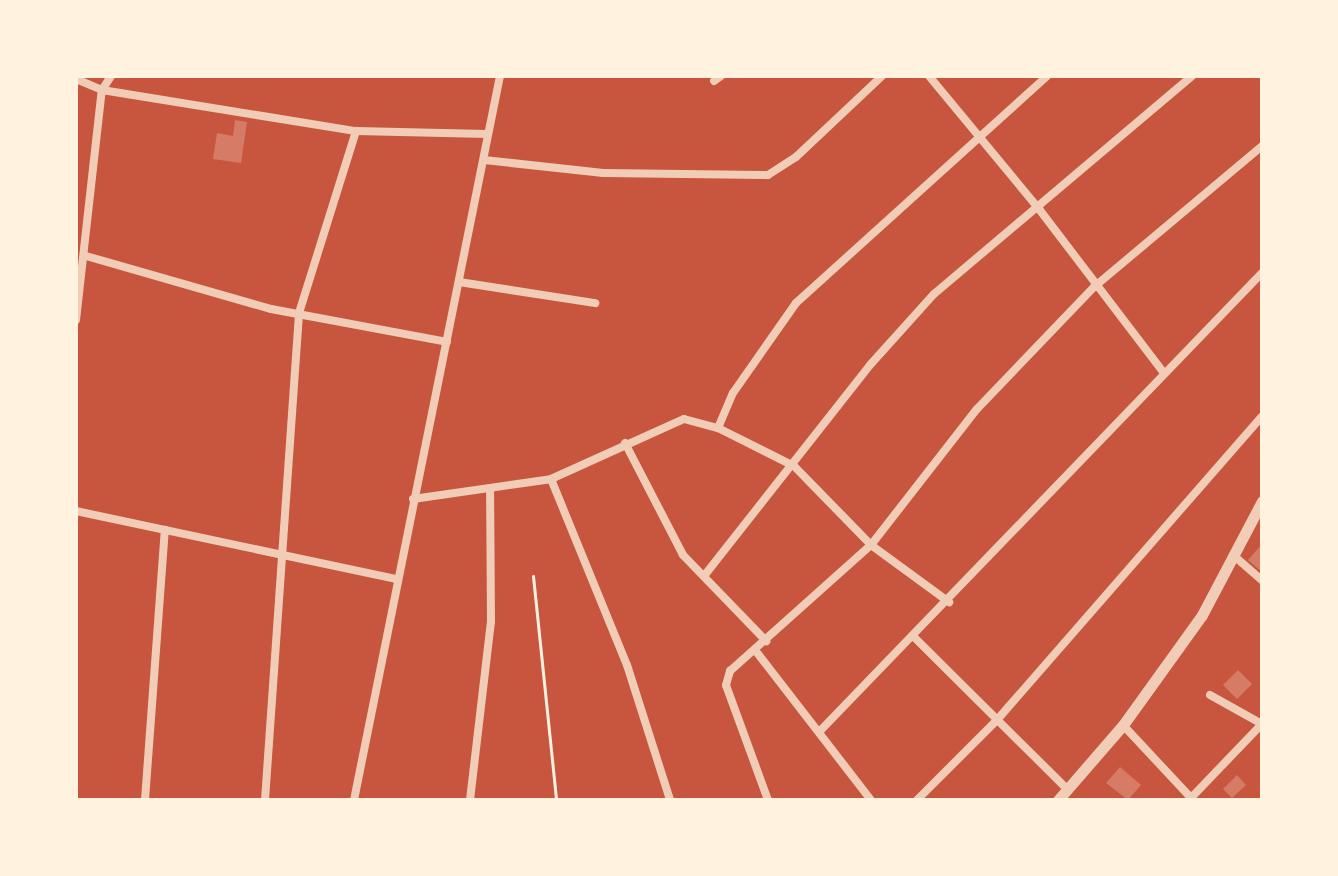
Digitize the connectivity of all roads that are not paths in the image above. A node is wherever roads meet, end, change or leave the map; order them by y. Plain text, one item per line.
1 (111, 76) edge
2 (500, 76) edge
3 (882, 76) edge
4 (929, 76) edge
5 (1047, 76) edge
6 (1192, 76) edge
7 (76, 79) edge
8 (102, 90) junction
9 (356, 131) junction
10 (487, 134) junction
11 (979, 136) junction
12 (1262, 146) edge
13 (484, 160) junction
14 (1039, 209) junction
15 (85, 260) junction
16 (1262, 273) edge
17 (459, 282) junction
18 (1094, 287) junction
19 (595, 303) dead end
20 (299, 313) junction
21 (76, 320) edge
22 (447, 342) junction
23 (1164, 373) junction
24 (1262, 416) edge
25 (718, 428) junction
26 (625, 443) junction
27 (794, 466) junction
28 (551, 479) junction
29 (490, 488) junction
30 (413, 499) junction
31 (1262, 501) edge
32 (76, 511) edge
33 (165, 530) junction
34 (871, 545) junction
35 (286, 552) junction
36 (1233, 555) junction
37 (704, 576) junction
38 (397, 579) junction
39 (1262, 580) edge
40 (949, 602) junction
41 (913, 636) junction
42 (766, 641) junction
43 (755, 650) junction
44 (1210, 695) dead end
45 (997, 720) junction
46 (1262, 724) edge
47 (1123, 725) junction
48 (820, 731) junction
49 (1068, 790) junction
50 (1191, 799) edge
51 (145, 800) edge
52 (265, 800) edge
53 (354, 800) edge
54 (470, 800) edge
55 (670, 800) edge
56 (768, 800) edge
57 (871, 800) edge
58 (917, 800) edge
59 (1058, 800) edge

1 - 8 street
2 - 10 street
3 - 13 street
4 - 11 street
5 - 11 street
6 - 14 street
7 - 8 street
8 - 9 street
8 - 15 street
9 - 10 street
9 - 20 street
10 - 13 street
11 - 14 street
11 - 25 street
12 - 18 street
13 - 17 street
14 - 18 street
14 - 27 street
15 - 20 street
15 - 21 street
16 - 23 street
17 - 19 street
17 - 22 street
18 - 23 street
18 - 34 street
20 - 22 street
20 - 35 street
22 - 30 street
23 - 40 street
24 - 45 street
25 - 26 street
25 - 27 street
26 - 28 street
26 - 37 street
27 - 34 street
27 - 37 street
28 - 29 street
28 - 55 street
29 - 30 street
29 - 54 street
30 - 38 street
31 - 36 street
32 - 33 street
33 - 35 street
33 - 51 street
34 - 40 street
34 - 42 street
35 - 38 street
35 - 52 street
36 - 39 street
36 - 47 street
37 - 42 street
38 - 53 street
40 - 41 street
41 - 45 street
41 - 48 street
42 - 43 street
43 - 48 street
43 - 56 street
44 - 46 street
45 - 49 street
45 - 58 street
46 - 50 street
47 - 49 street
47 - 50 street
48 - 57 street
49 - 59 street

